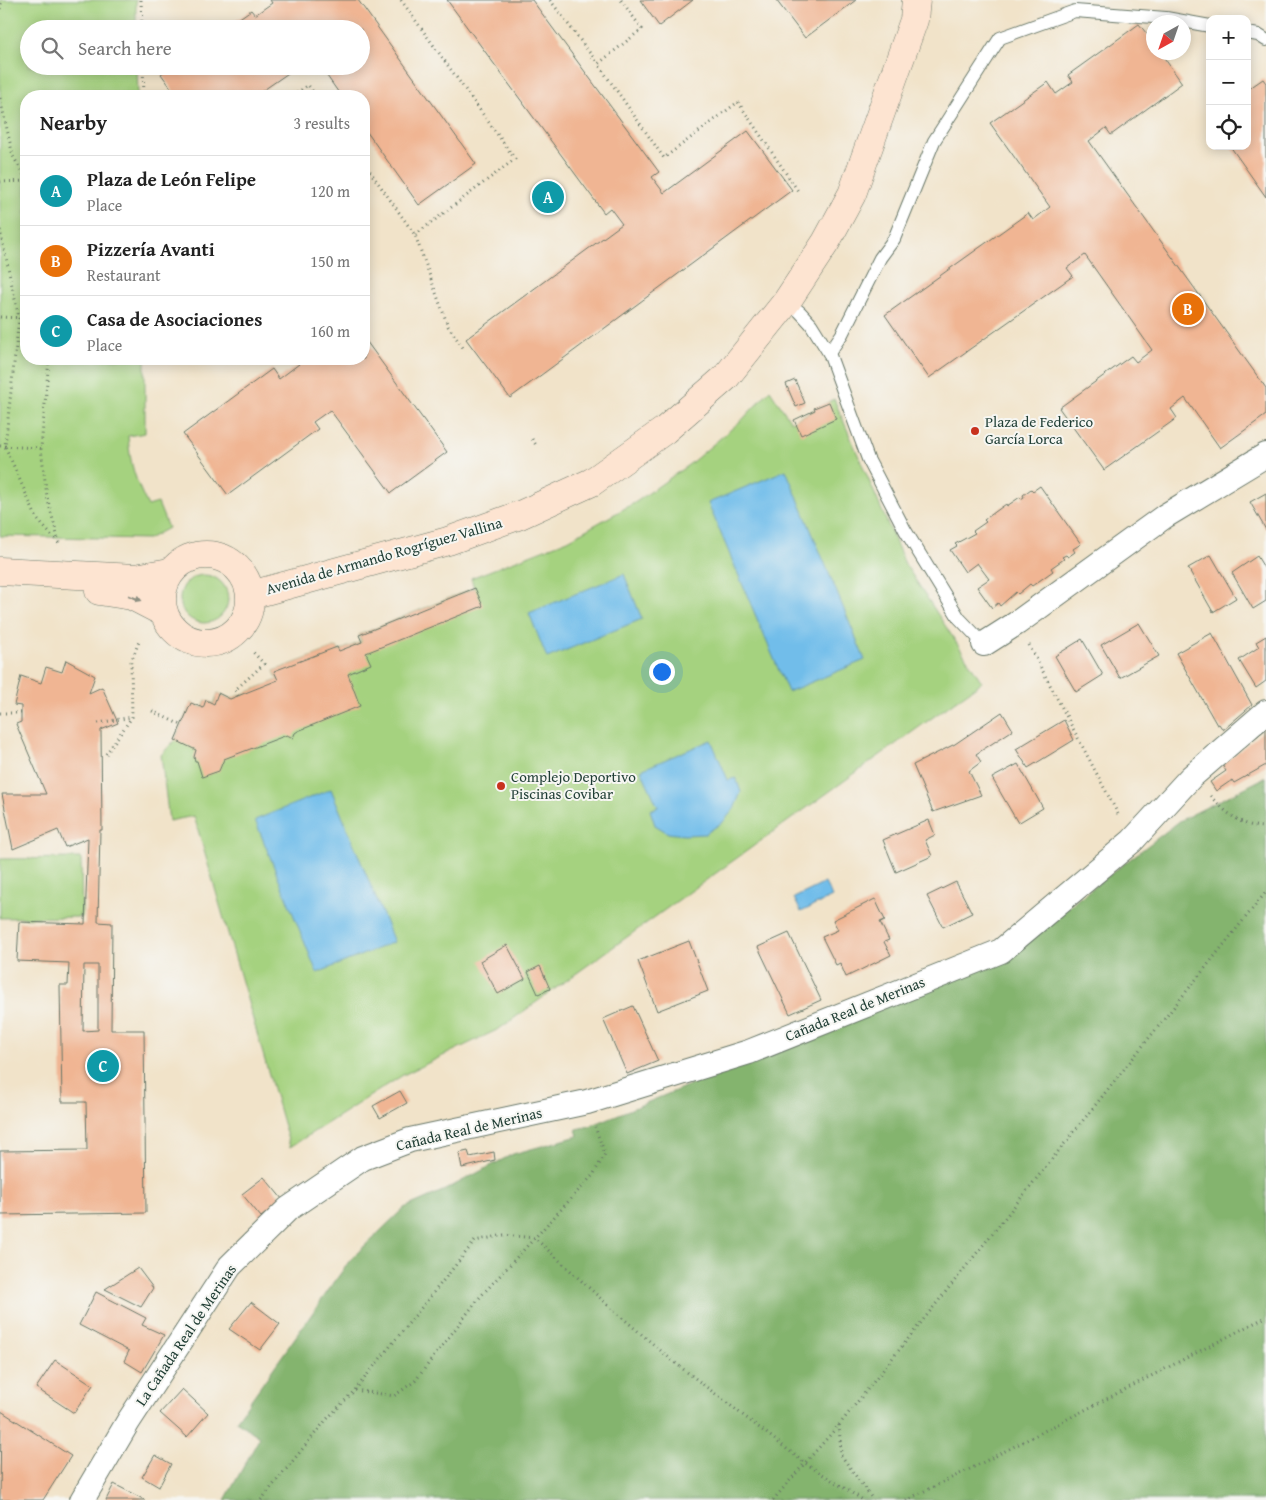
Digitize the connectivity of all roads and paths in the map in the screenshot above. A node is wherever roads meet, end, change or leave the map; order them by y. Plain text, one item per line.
1 (2, 0) edge
2 (141, 0) edge
3 (401, 0) edge
4 (550, 0) edge
5 (620, 0) edge
6 (920, 7) edge
7 (0, 9) edge
8 (142, 20) edge
9 (1206, 25) edge
10 (1251, 34) edge
11 (1266, 40) edge
12 (598, 64) junction
13 (143, 75) edge
14 (144, 90) edge
15 (301, 90) edge
16 (312, 90) edge
17 (0, 98) edge
18 (20, 169) edge
19 (370, 171) edge
20 (20, 180) edge
21 (0, 182) edge
22 (798, 191) dead end
23 (0, 230) edge
24 (415, 235) junction
25 (787, 301) junction
26 (0, 317) edge
27 (19, 318) junction
28 (464, 349) dead end
29 (829, 353) junction
30 (48, 365) edge
31 (532, 439) dead end
32 (536, 445) dead end
33 (0, 446) edge
34 (5, 446) junction
35 (41, 448) junction
36 (1266, 455) edge
37 (60, 545) junction
38 (61, 552) dead end
39 (0, 571) edge
40 (170, 572) junction
41 (0, 586) edge
42 (251, 595) junction
43 (163, 612) junction
44 (1017, 623) junction
45 (140, 639) dead end
46 (984, 644) joint
47 (253, 652) dead end
48 (238, 696) dead end
49 (152, 710) dead end
50 (1266, 712) edge
51 (0, 713) edge
52 (21, 713) dead end
53 (132, 717) junction
54 (98, 723) dead end
55 (181, 725) dead end
56 (106, 754) dead end
57 (1191, 777) junction
58 (1266, 827) edge
59 (1132, 841) junction
60 (1266, 892) edge
61 (587, 1102) junction
62 (363, 1158) joint
63 (536, 1238) junction
64 (1266, 1317) edge
65 (355, 1390) junction
66 (839, 1425) junction
67 (805, 1463) junction
68 (82, 1500) edge
69 (261, 1500) edge
70 (772, 1500) edge
71 (863, 1500) edge
72 (873, 1500) edge
73 (906, 1500) edge

1 - 7 path
2 - 8 path
3 - 24 path
4 - 12 path
5 - 12 path
6 - 25 street, Avenida de Armando Rogríguez Vallina
9 - 29 lane
10 - 11 lane
12 - 22 path
13 - 14 path
15 - 16 path
17 - 18 path
19 - 24 path
20 - 21 path
23 - 27 path
24 - 28 path
25 - 29 lane
25 - 42 street, Avenida de Armando Rogríguez Vallina
26 - 27 path
27 - 34 path
29 - 46 lane
30 - 35 path
31 - 32 path
33 - 34 path
34 - 35 path
34 - 37 path
35 - 37 path
36 - 44 street
37 - 38 path
39 - 40 street
40 - 42 street
40 - 43 street
41 -> 43 street
42 - 43 street
44 - 46 street
44 - 59 path
45 - 53 path
47 - 48 path
49 - 55 path
50 - 57 street, Cañada Real de Merinas
51 - 52 path
53 - 54 path
53 - 56 path
57 - 58 path
57 - 59 street, Cañada Real de Merinas
59 - 61 street, Cañada Real de Merinas
60 - 66 path
61 - 62 street, Cañada Real de Merinas
61 - 63 path
62 - 68 street, La Cañada Real de Merinas
63 - 65 path
63 - 65 path
63 - 67 path
64 - 73 path
65 - 69 path
66 - 67 path
66 - 72 path
67 - 70 path
67 - 71 path

